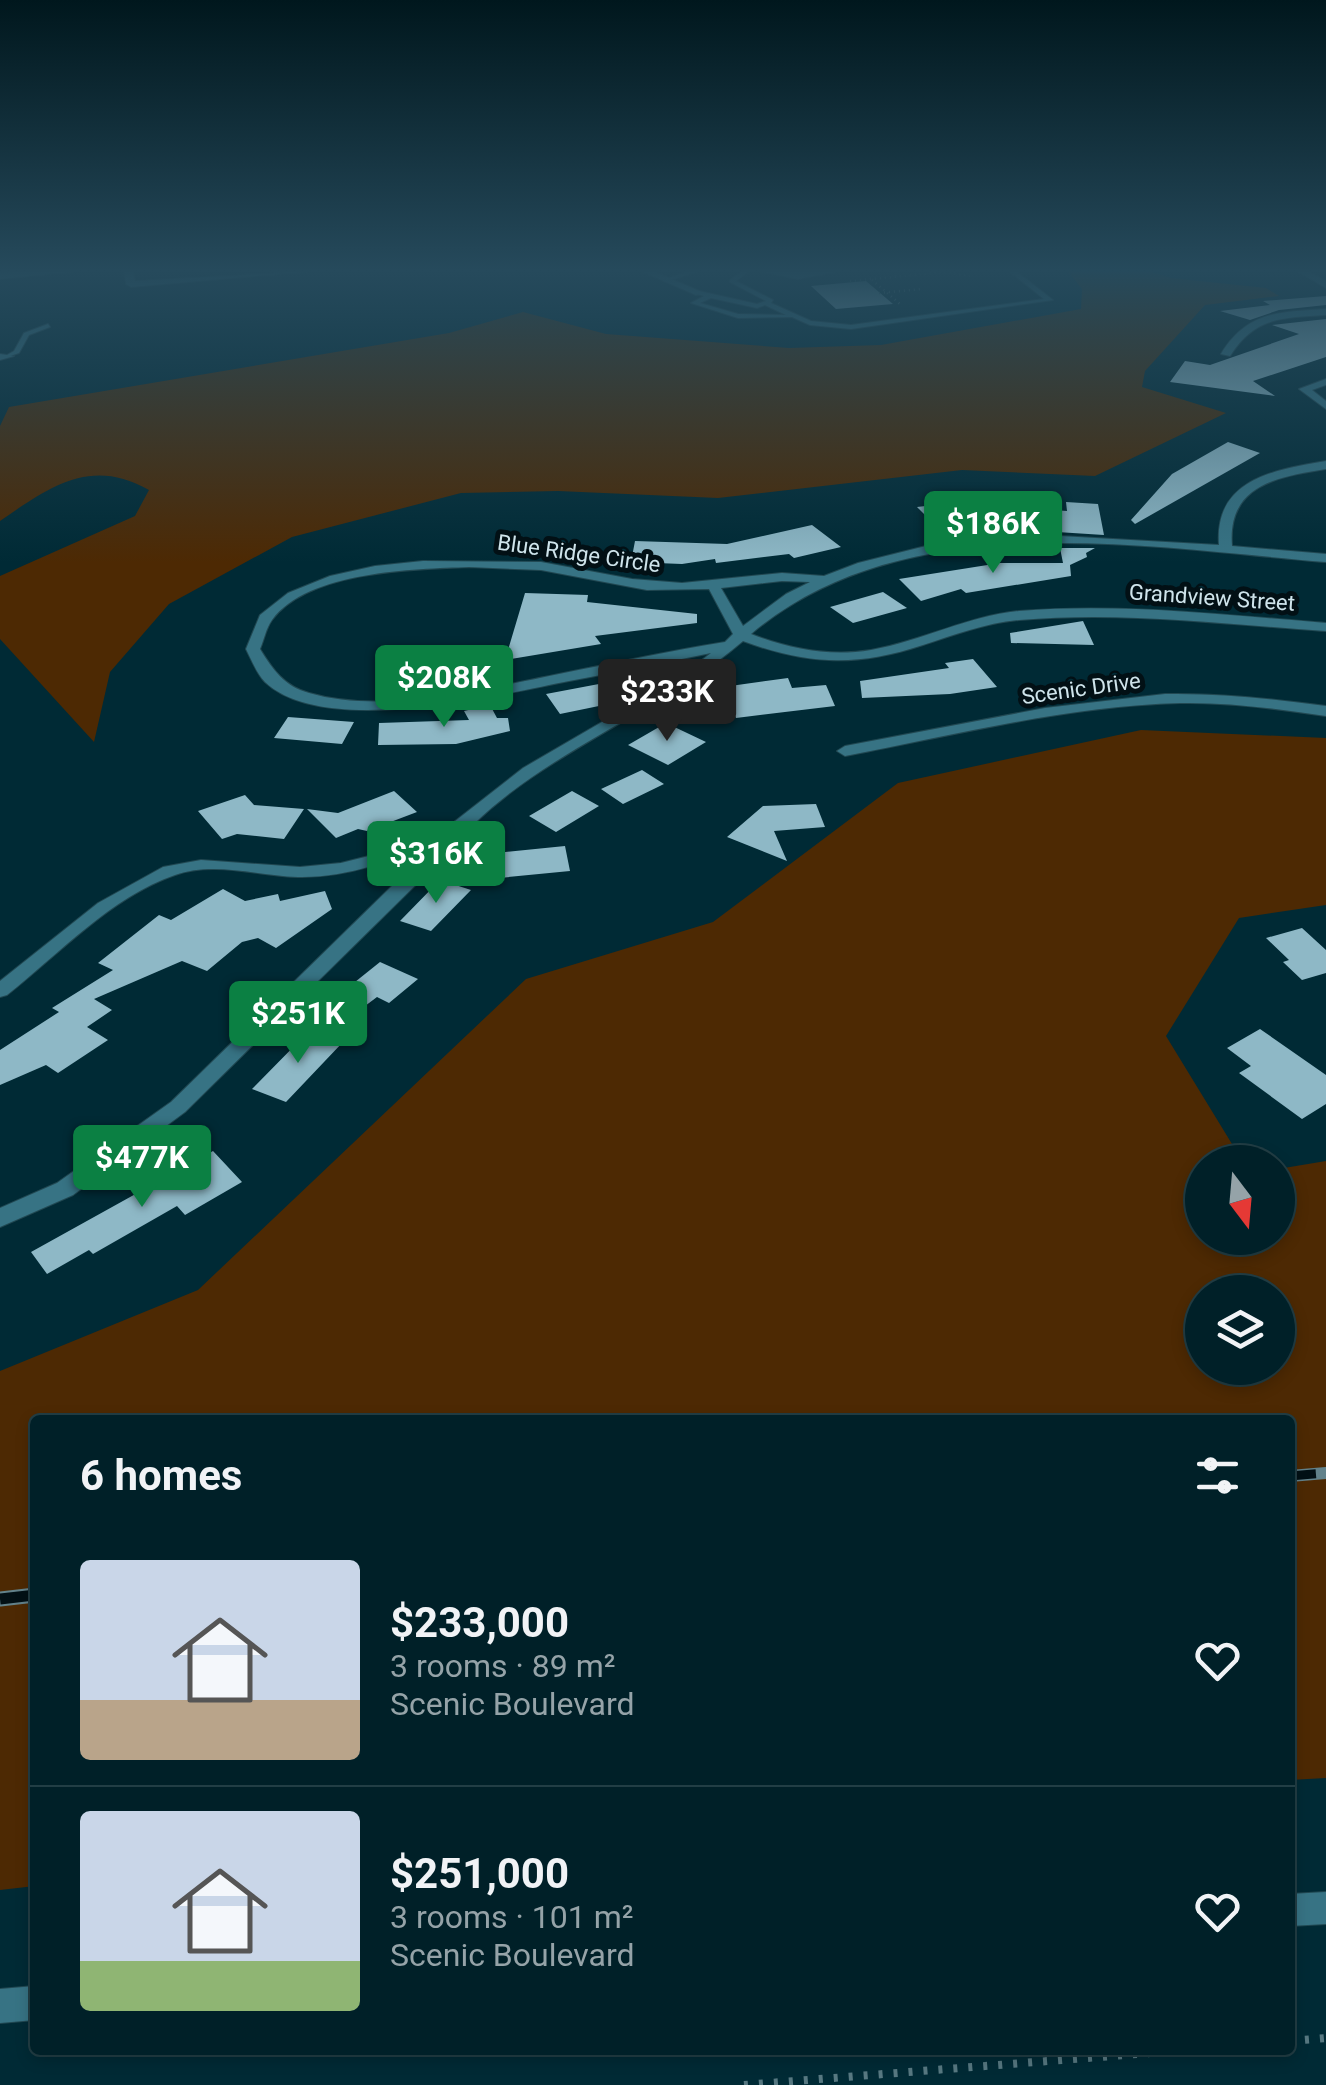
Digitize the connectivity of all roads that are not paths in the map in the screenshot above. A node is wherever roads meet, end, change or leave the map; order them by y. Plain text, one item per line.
1 (1326, 382) edge
2 (1326, 406) edge
3 (1326, 465) edge
4 (1226, 551) junction
5 (1326, 558) edge
6 (824, 580) junction
7 (713, 584) junction
8 (1326, 627) edge
9 (732, 641) junction
10 (1326, 711) edge
11 (845, 751) dead end
12 (456, 826) junction
13 (0, 991) edge
14 (0, 1218) edge
15 (1326, 1908) edge
16 (1295, 1910) edge
17 (30, 2003) edge
18 (0, 2006) edge

1 - 2 street
3 - 4 street
4 - 5 street
4 - 6 street
6 - 7 street
6 - 9 street
7 - 9 street
7 - 9 street, Blue Ridge Circle
8 - 9 street, Grandview Street
9 - 12 street
10 - 11 street, Scenic Drive
12 - 13 street
12 - 14 street
15 - 16 street
17 - 18 street

